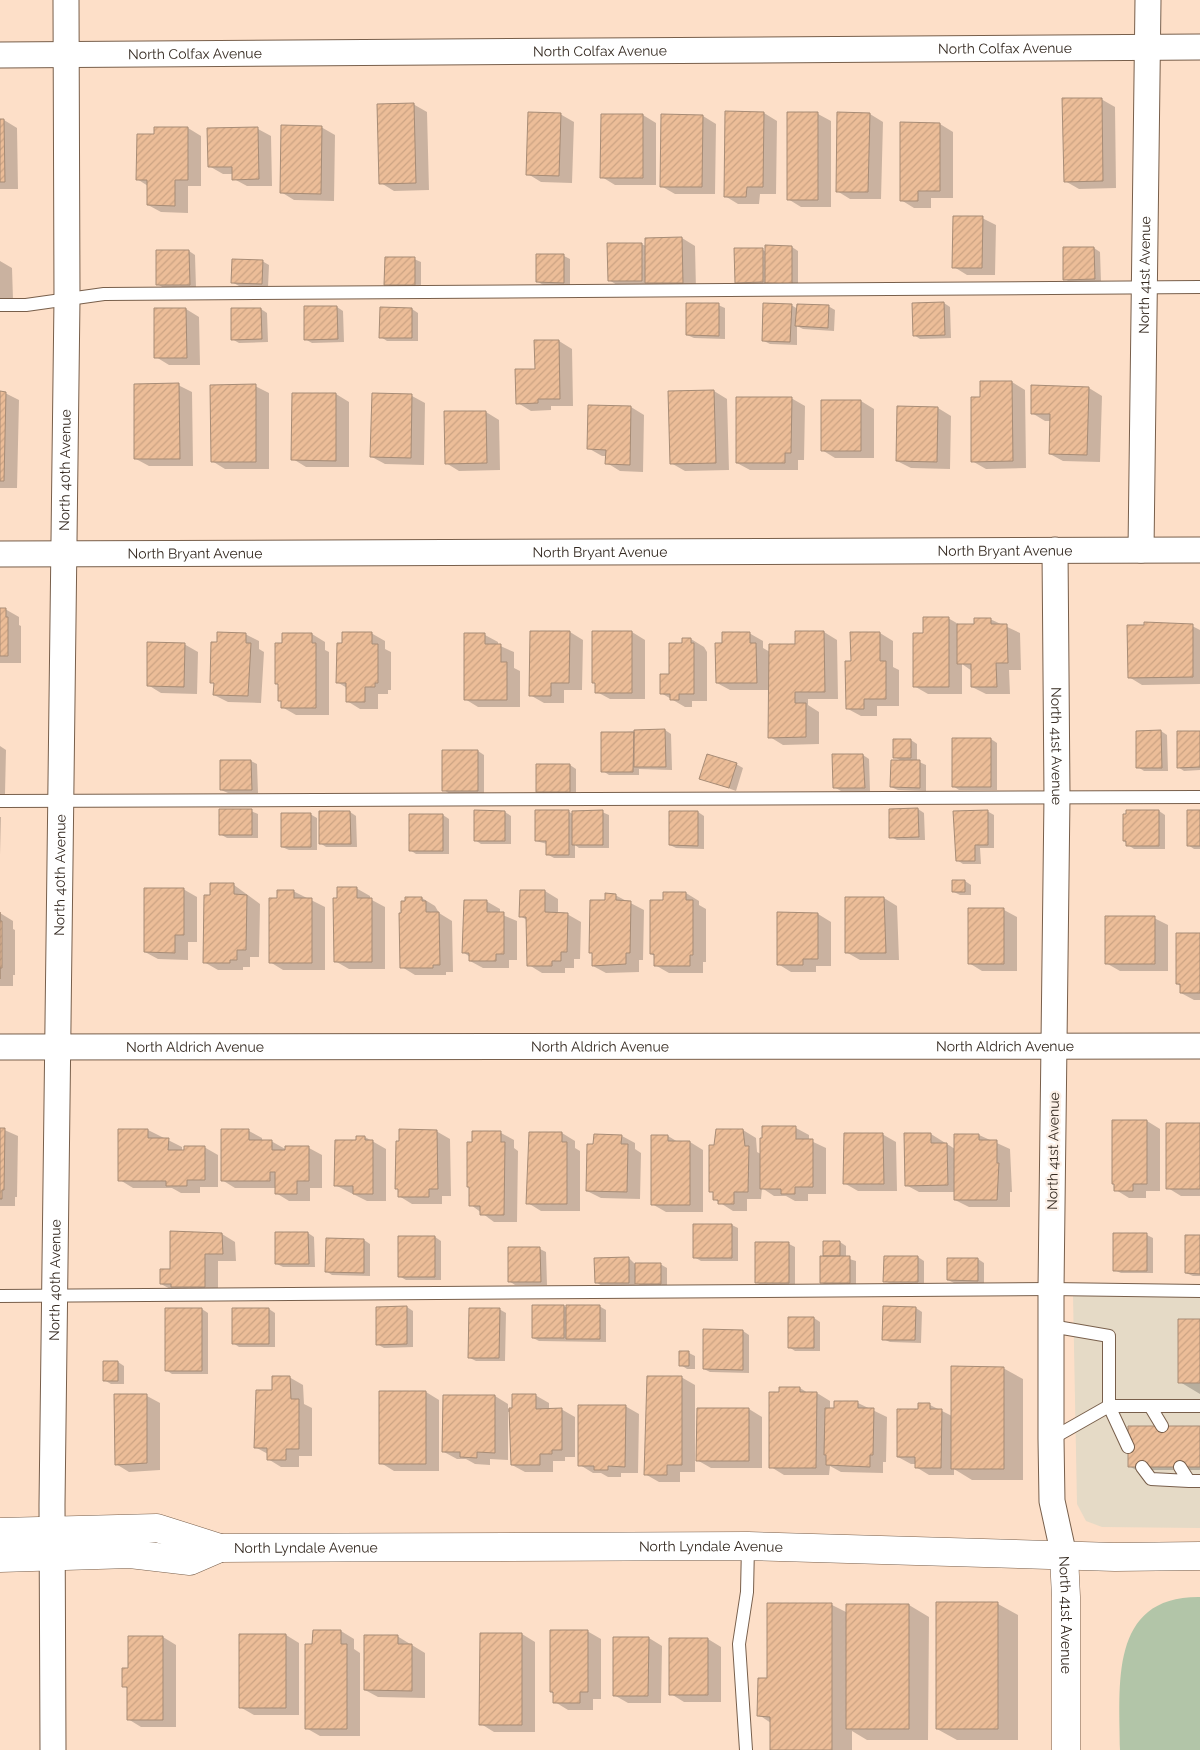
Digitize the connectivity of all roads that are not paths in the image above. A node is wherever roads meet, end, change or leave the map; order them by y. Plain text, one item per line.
1 (66, 0) edge
2 (1148, 0) edge
3 (1200, 47) edge
4 (1147, 48) junction
5 (66, 54) junction
6 (0, 55) edge
7 (1200, 287) edge
8 (1144, 288) junction
9 (67, 299) junction
10 (0, 305) edge
11 (1055, 550) junction
12 (1141, 550) junction
13 (1200, 550) edge
14 (62, 553) junction
15 (0, 554) edge
16 (1057, 796) junction
17 (1200, 796) edge
18 (0, 801) edge
19 (60, 801) junction
20 (1054, 1046) junction
21 (1200, 1046) edge
22 (0, 1047) edge
23 (58, 1047) junction
24 (1051, 1289) junction
25 (1200, 1290) edge
26 (0, 1296) edge
27 (54, 1296) junction
28 (1051, 1326) junction
29 (1109, 1406) junction
30 (1150, 1406) junction
31 (1199, 1408) edge
32 (1162, 1426) dead end
33 (1051, 1439) junction
34 (1128, 1447) dead end
35 (1142, 1467) dead end
36 (1180, 1467) dead end
37 (1194, 1481) edge
38 (52, 1529) junction
39 (0, 1532) edge
40 (748, 1546) junction
41 (220, 1548) junction
42 (1064, 1556) junction
43 (1200, 1556) edge
44 (52, 1557) junction
45 (0, 1558) edge
46 (53, 1750) edge
47 (746, 1750) edge
48 (1066, 1750) edge

1 - 5 street, North 40th Avenue
2 - 4 street, North 41st Avenue
3 - 4 street, North Colfax Avenue
4 - 5 street, North Colfax Avenue
4 - 8 street, North 41st Avenue
5 - 6 street, North Colfax Avenue
5 - 9 street, North 40th Avenue
7 - 8 lane
8 - 9 lane
8 - 12 street, North 41st Avenue
9 - 10 lane
9 - 14 street, North 40th Avenue
11 - 12 street, North Bryant Avenue
11 - 14 street, North Bryant Avenue
11 - 16 street, North 41st Avenue
12 - 13 street, North Bryant Avenue
14 - 15 street, North Bryant Avenue
14 - 19 street, North 40th Avenue
16 - 17 lane
16 - 19 lane
16 - 20 street, North 41st Avenue
18 - 19 lane
19 - 23 street, North 40th Avenue
20 - 21 street, North Aldrich Avenue
20 - 23 street, North Aldrich Avenue
20 - 24 street, North 41st Avenue
22 - 23 street, North Aldrich Avenue
23 - 27 street, North 40th Avenue
24 - 25 lane
24 - 27 lane
24 - 28 street, North 41st Avenue
26 - 27 lane
27 - 38 street, North 40th Avenue
28 - 29 lane
28 - 33 street, North 41st Avenue
29 - 30 lane
29 - 33 lane
29 - 34 lane
30 - 31 lane
30 - 32 lane
33 - 42 street, North 41st Avenue
35 - 37 lane
36 - 37 lane
38 - 39 street, North Lyndale Avenue
38 - 41 street, North Lyndale Avenue
38 - 44 street, North 40th Avenue
40 - 41 street, North Lyndale Avenue
40 - 42 street, North Lyndale Avenue
40 - 47 lane
41 - 44 street, North Lyndale Avenue
42 - 43 street, North Lyndale Avenue
42 - 48 street, North 41st Avenue
44 - 45 street, North Lyndale Avenue
44 - 46 street, North 40th Avenue

